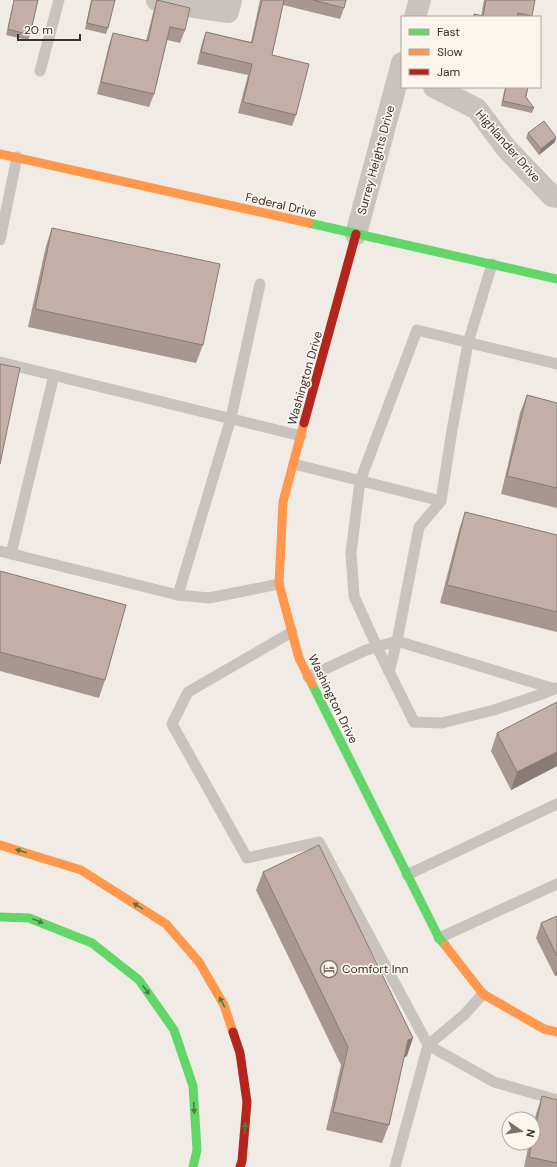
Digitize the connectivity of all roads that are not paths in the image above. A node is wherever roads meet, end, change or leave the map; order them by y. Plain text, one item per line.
1 (59, 0) edge
2 (157, 0) edge
3 (231, 0) edge
4 (420, 0) edge
5 (415, 16) edge
6 (401, 70) edge
7 (40, 71) dead end
8 (436, 88) edge
9 (0, 154) edge
10 (17, 158) junction
11 (557, 197) edge
12 (356, 234) junction
13 (0, 240) edge
14 (492, 264) junction
15 (557, 279) edge
16 (260, 284) dead end
17 (468, 343) junction
18 (0, 362) edge
19 (557, 364) edge
20 (54, 375) junction
21 (231, 418) junction
22 (301, 436) junction
23 (294, 464) junction
24 (360, 481) junction
25 (441, 501) junction
26 (5, 553) edge
27 (279, 584) junction
28 (178, 596) junction
29 (292, 632) junction
30 (397, 641) junction
31 (377, 647) junction
32 (389, 672) junction
33 (308, 678) junction
34 (556, 688) edge
35 (557, 804) edge
36 (0, 845) edge
37 (407, 875) junction
38 (557, 884) edge
39 (0, 917) edge
40 (439, 938) junction
41 (483, 994) junction
42 (557, 1032) edge
43 (428, 1045) junction
44 (557, 1100) edge
45 (193, 1167) edge
46 (240, 1167) edge
47 (395, 1167) edge

1 - 7 lane
2 - 3 street
4 - 5 street
6 - 12 street, Surrey Heights Drive
8 - 11 street, Highlander Drive
9 - 10 main road, Federal Drive
10 - 12 main road, Federal Drive
10 - 13 lane
12 - 14 main road, Federal Drive
12 - 22 main road, Washington Drive
14 - 15 main road, Federal Drive
14 - 17 lane
16 - 21 lane
17 - 19 lane
17 - 24 lane
17 - 25 lane
18 - 20 lane
20 - 21 lane
20 - 26 lane
21 - 22 lane
21 - 28 lane
22 - 23 main road, Washington Drive
23 - 24 lane
23 - 27 main road, Washington Drive
24 - 25 lane
24 - 31 lane
25 - 30 lane
26 - 28 lane
27 - 28 lane
27 - 29 main road, Washington Drive
29 - 33 main road, Washington Drive
29 - 43 lane
30 - 31 lane
30 - 32 lane
30 - 34 lane
31 - 32 lane
31 - 33 lane
32 - 34 lane
33 - 37 main road, Washington Drive
35 - 37 lane
46 -> 36 main road
37 - 40 main road, Washington Drive
38 - 40 lane
39 -> 45 main road
40 - 41 main road, Washington Drive
41 - 42 main road, Washington Drive
41 - 43 lane
43 - 44 lane
43 - 47 lane

